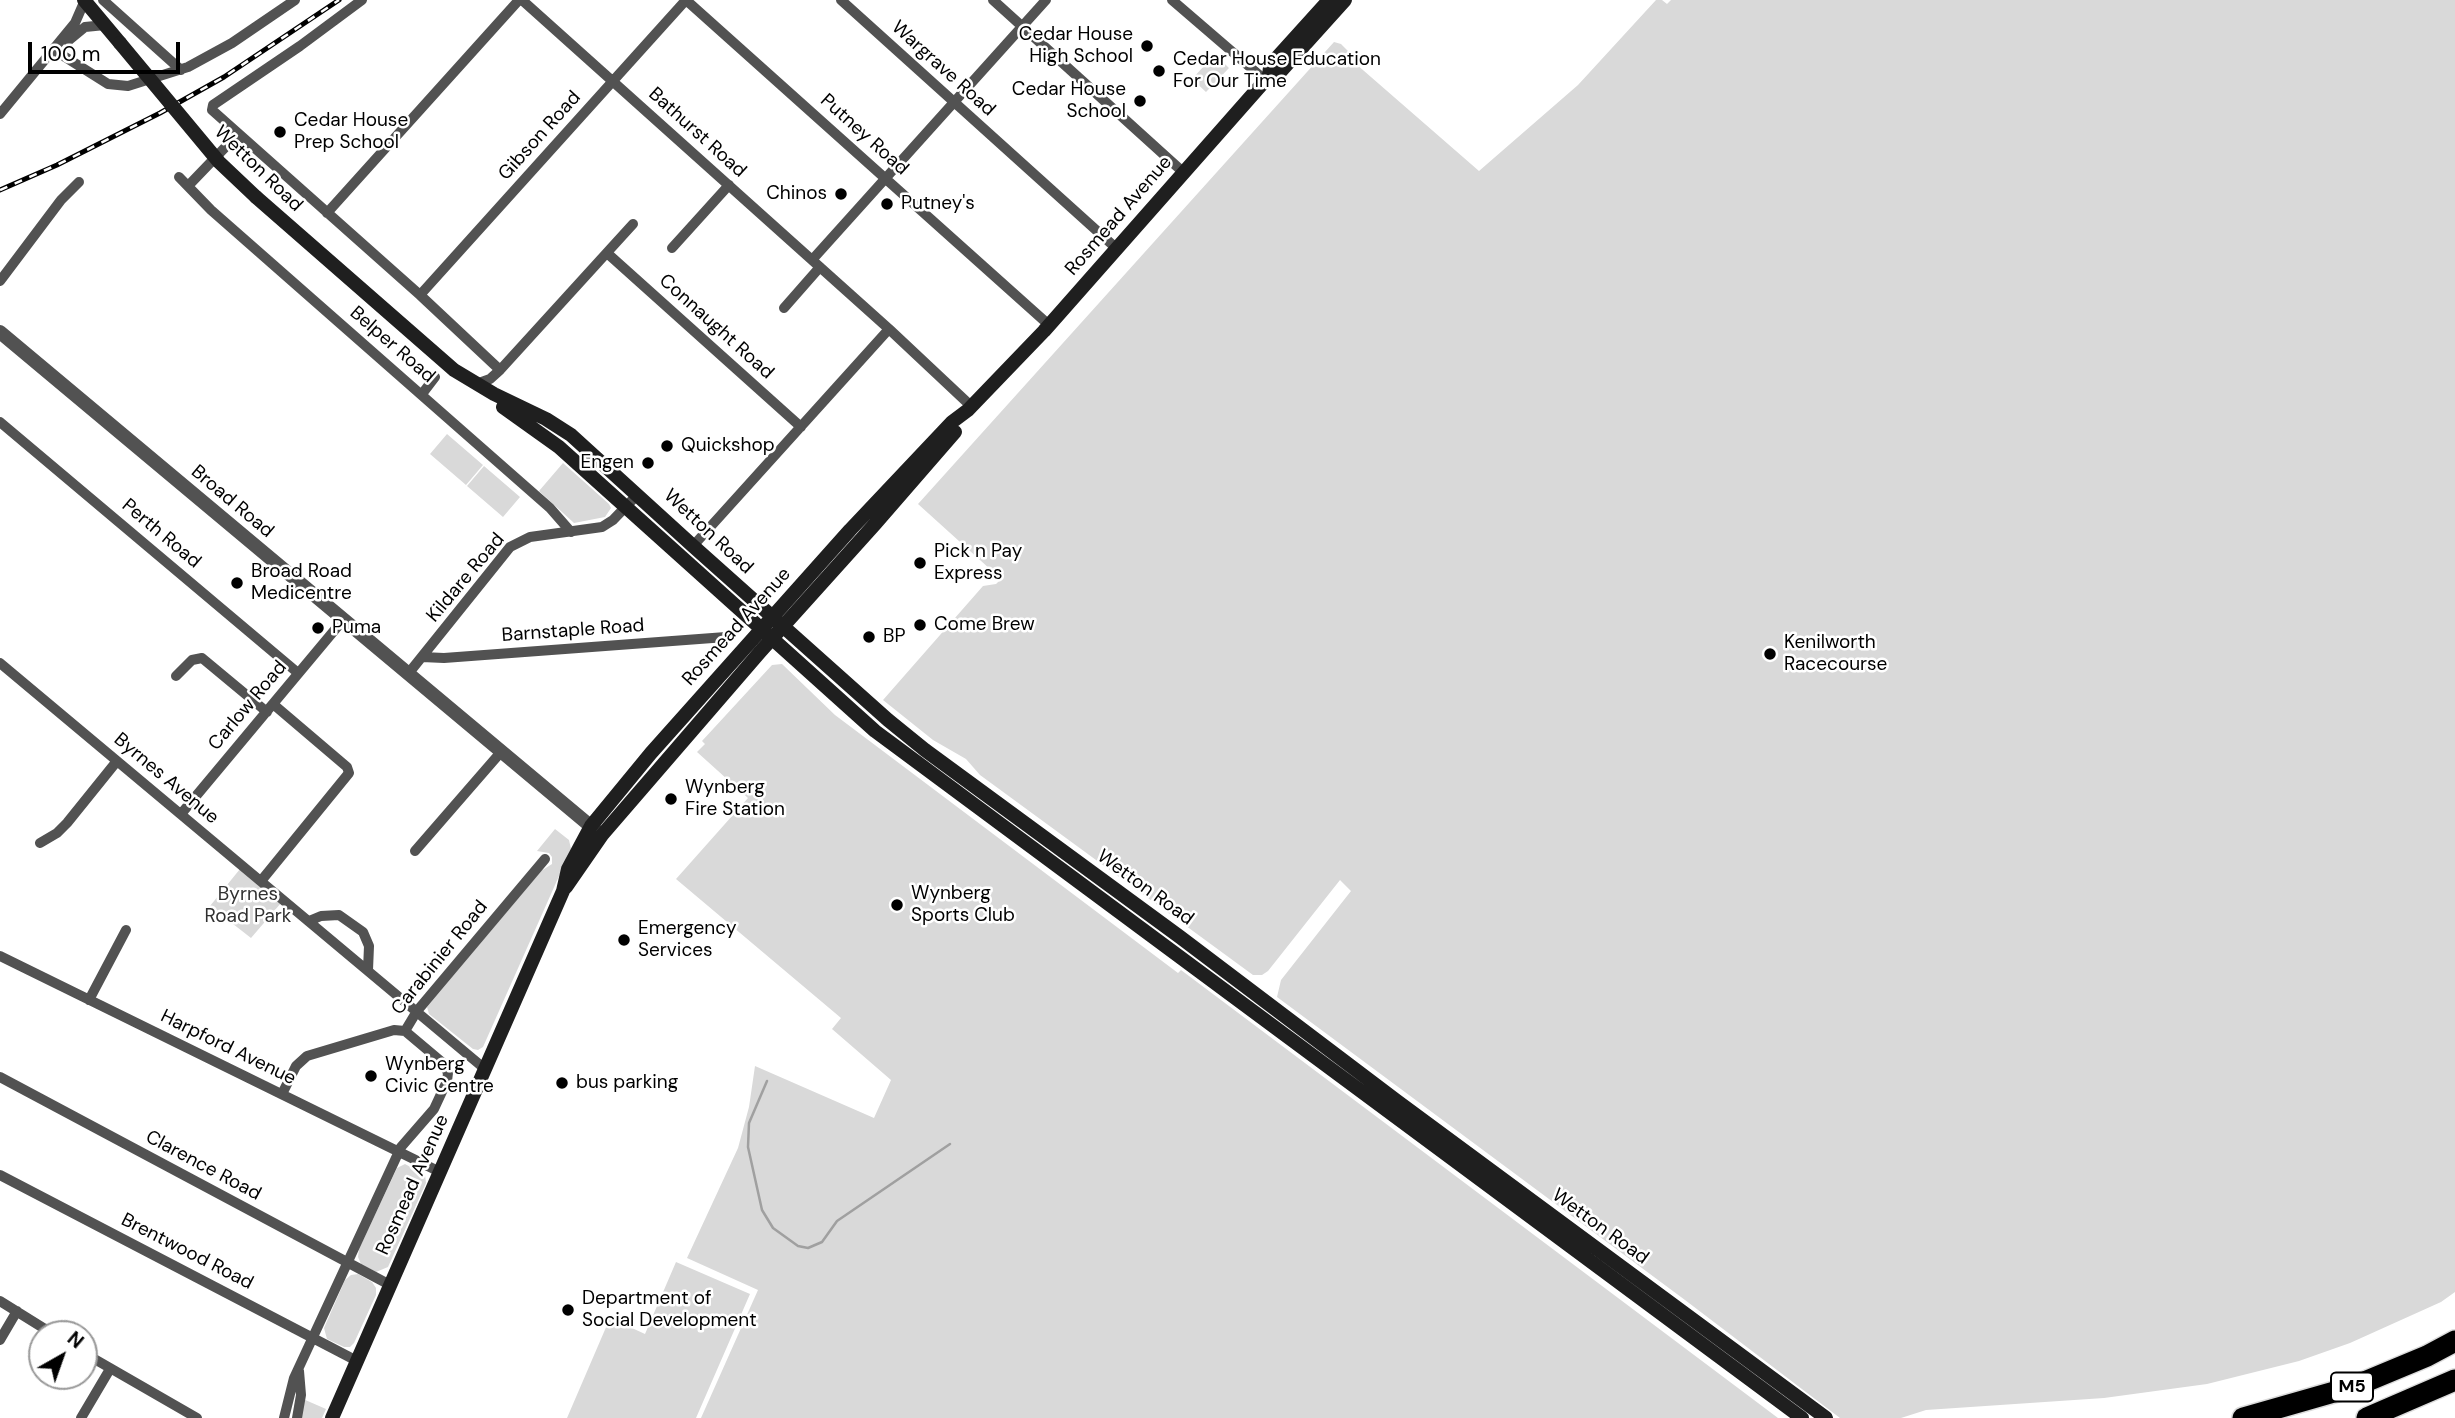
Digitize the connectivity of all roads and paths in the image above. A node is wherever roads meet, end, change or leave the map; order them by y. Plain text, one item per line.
1 (85, 0) edge
2 (103, 0) edge
3 (295, 0) edge
4 (362, 0) edge
5 (520, 0) edge
6 (686, 0) edge
7 (841, 0) edge
8 (993, 0) edge
9 (1046, 0) edge
10 (1172, 0) edge
11 (1329, 0) edge
12 (1345, 0) edge
13 (105, 25) junction
14 (1022, 26) junction
15 (74, 36) junction
16 (54, 50) junction
17 (181, 70) junction
18 (84, 71) junction
19 (1267, 78) junction
20 (613, 81) junction
21 (954, 103) junction
22 (0, 114) edge
23 (239, 134) junction
24 (1183, 172) junction
25 (180, 177) dead end
26 (885, 178) junction
27 (79, 182) dead end
28 (729, 185) junction
29 (188, 187) junction
30 (327, 213) junction
31 (633, 224) dead end
32 (672, 248) dead end
33 (1116, 248) junction
34 (607, 253) junction
35 (816, 264) junction
36 (0, 281) edge
37 (420, 295) junction
38 (784, 308) dead end
39 (1049, 325) junction
40 (890, 329) junction
41 (0, 332) edge
42 (500, 370) junction
43 (458, 373) junction
44 (435, 377) dead end
45 (476, 384) junction
46 (422, 394) junction
47 (494, 394) junction
48 (969, 408) junction
49 (0, 422) edge
50 (802, 427) junction
51 (638, 494) junction
52 (626, 507) junction
53 (571, 532) junction
54 (693, 546) junction
55 (343, 620) junction
56 (777, 621) junction
57 (766, 634) junction
58 (726, 637) dead end
59 (422, 657) junction
60 (0, 663) edge
61 (298, 673) junction
62 (408, 674) junction
63 (176, 676) dead end
64 (270, 708) junction
65 (501, 752) junction
66 (117, 761) junction
67 (181, 814) junction
68 (596, 831) junction
69 (40, 843) dead end
70 (415, 851) dead end
71 (545, 859) dead end
72 (261, 881) junction
73 (309, 921) junction
74 (126, 930) dead end
75 (0, 956) edge
76 (368, 970) junction
77 (89, 1000) junction
78 (417, 1012) junction
79 (405, 1031) junction
80 (485, 1069) junction
81 (0, 1077) edge
82 (282, 1094) junction
83 (399, 1152) junction
84 (440, 1172) junction
85 (0, 1175) edge
86 (348, 1263) junction
87 (390, 1285) junction
88 (0, 1301) edge
89 (17, 1311) junction
90 (31, 1320) edge
91 (313, 1338) junction
92 (0, 1340) edge
93 (2455, 1341) edge
94 (357, 1361) junction
95 (98, 1362) edge
96 (299, 1368) junction
97 (110, 1369) junction
98 (2455, 1380) edge
99 (1806, 1415) edge
100 (81, 1418) edge
101 (197, 1418) edge
102 (284, 1418) edge
103 (297, 1418) edge
104 (332, 1418) edge
105 (1826, 1418) edge
106 (2243, 1418) edge
107 (2367, 1418) edge

1 - 13 main road, Wetton Road
1 - 16 street
2 - 17 street
3 - 17 street
4 - 23 street, Wetton Road
5 - 20 street, Bathurst Road
5 - 30 street
6 - 20 street, Gibson Road
6 - 26 street, Putney Road
7 - 21 street, Wargrave Road
8 - 14 street
9 - 14 street
10 - 19 street
11 - 19 main road, Rosmead Avenue
12 - 19 main road, Rosmead Avenue
13 - 15 street
13 - 43 main road, Wetton Road, bridge
14 - 21 street
14 - 24 street
15 - 16 street
15 - 18 street
16 - 18 street
16 - 22 street
17 - 18 street
19 - 24 main road, Rosmead Avenue
20 - 28 street, Bathurst Road
20 - 37 street, Gibson Road
21 - 26 street
21 - 33 street, Wargrave Road
23 - 29 street
23 - 30 street, Wetton Road
24 - 33 main road, Rosmead Avenue
25 - 29 street, Belper Road
26 - 35 street
26 - 39 street, Putney Road
27 - 36 street
28 - 32 street
28 - 35 street, Bathurst Road
29 - 46 street, Belper Road
30 - 37 street, Wetton Road
31 - 34 street
33 - 39 main road, Rosmead Avenue
34 - 42 street
34 - 50 street, Connaught Road
35 - 38 street
35 - 40 street, Bathurst Road
37 - 42 street, Wetton Road
39 - 48 main road, Rosmead Avenue
40 - 48 street, Bathurst Road
40 - 50 street
41 - 55 street, Broad Road
42 - 45 street
42 - 47 street
43 - 45 main road, Wetton Road
43 - 52 main road, Wetton Road
44 - 46 street
45 - 47 main road, Wetton Road
46 - 53 street, Belper Road
47 - 51 main road, Wetton Road
48 - 56 main road, Rosmead Avenue
49 - 61 street, Perth Road
50 - 54 street
51 - 52 street, Kildare Road
51 - 54 main road, Wetton Road
52 - 53 street, Kildare Road
52 - 57 main road, Wetton Road
53 - 59 street, Kildare Road
54 - 56 main road, Wetton Road
55 - 61 street, Carlow Road
55 - 62 street, Broad Road
56 - 57 main road, Rosmead Avenue
56 - 99 main road, Wetton Road
57 - 68 main road, Rosmead Avenue
57 - 99 main road, Wetton Road
58 - 59 street, Barnstaple Road
59 - 62 street, Kildare Road
60 - 66 street, Byrnes Avenue
61 - 64 street, Carlow Road
62 - 65 street, Broad Road
63 - 64 street
64 - 67 street, Carlow Road
64 - 72 street
65 - 68 street, Broad Road
65 - 70 street
66 - 67 street, Byrnes Avenue
66 - 69 street
67 - 72 street, Byrnes Avenue
68 - 80 main road, Rosmead Avenue
71 - 78 street, Carabinier Road
72 - 73 street, Byrnes Avenue
73 - 76 street, Byrnes Avenue
73 - 76 street
74 - 77 street
75 - 77 street, Harpford Avenue
76 - 78 street, Byrnes Avenue
77 - 82 street, Harpford Avenue
78 - 79 street, Carabinier Road
78 - 80 street, Byrnes Avenue
79 - 82 street, Carabinier Road
79 - 83 street, Rosmead Avenue
80 - 84 main road, Rosmead Avenue
81 - 86 street, Clarence Road
82 - 83 street, Harpford Avenue
83 - 84 street, Harpford Avenue
83 - 86 street, Rosmead Avenue
84 - 87 main road, Rosmead Avenue
85 - 91 street, Brentwood Road
86 - 87 street, Clarence Road
86 - 91 street, Rosmead Avenue
87 - 94 main road, Rosmead Avenue
88 - 89 street
89 - 90 street
89 - 92 street
91 - 94 street, Brentwood Road
91 - 96 street, Rosmead Avenue
93 - 106 highway, M5
94 - 104 main road, Rosmead Avenue
95 - 97 street
96 - 102 street, Rosmead Avenue
96 - 103 street, Rosmead Avenue
97 - 100 street
97 - 101 street
98 - 107 highway, M5
99 - 105 main road, Wetton Road

